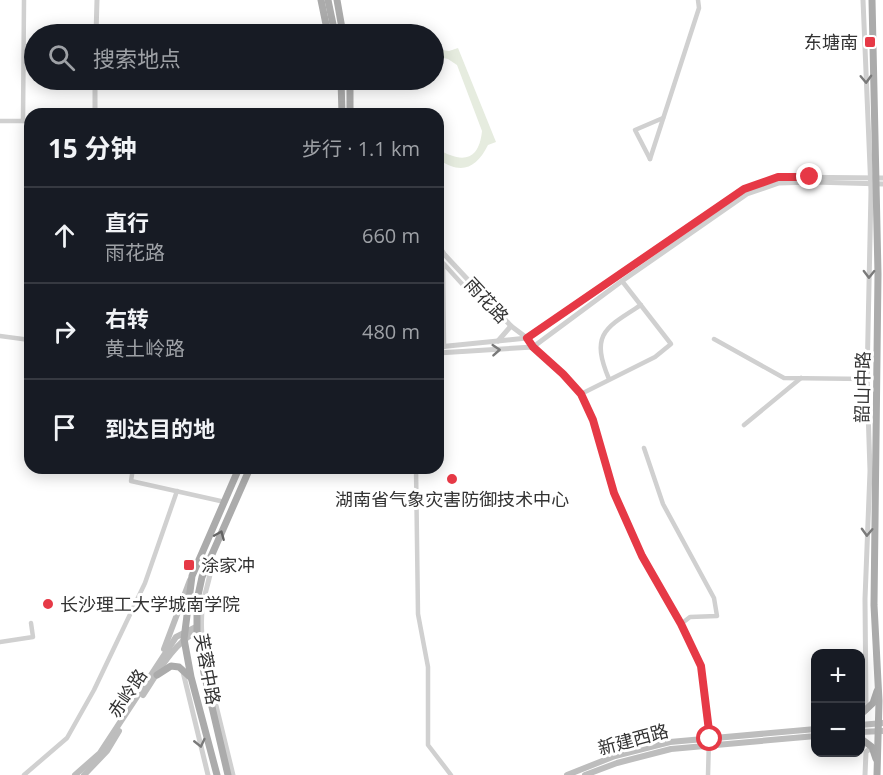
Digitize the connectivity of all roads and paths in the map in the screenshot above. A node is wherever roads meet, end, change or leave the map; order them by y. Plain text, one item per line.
1 (24, 0) edge
2 (97, 0) edge
3 (321, 0) edge
4 (328, 0) edge
5 (337, 0) edge
6 (698, 0) edge
7 (863, 0) edge
8 (872, 0) edge
9 (96, 24) edge
10 (326, 24) edge
11 (333, 24) edge
12 (341, 24) edge
13 (95, 90) edge
14 (341, 90) edge
15 (342, 90) edge
16 (351, 90) edge
17 (342, 93) junction
18 (95, 108) edge
19 (342, 108) edge
20 (352, 108) edge
21 (663, 118) junction
22 (0, 121) edge
23 (23, 121) joint
24 (877, 181) edge
25 (444, 257) edge
26 (444, 264) edge
27 (622, 281) junction
28 (463, 285) dead end
29 (641, 305) junction
30 (511, 326) junction
31 (0, 336) edge
32 (527, 338) junction
33 (24, 339) edge
34 (714, 339) dead end
35 (498, 341) junction
36 (444, 347) edge
37 (533, 347) junction
38 (444, 354) edge
39 (801, 378) junction
40 (609, 379) junction
41 (867, 379) junction
42 (581, 394) junction
43 (744, 426) dead end
44 (644, 448) dead end
45 (132, 474) edge
46 (237, 474) edge
47 (247, 474) edge
48 (416, 474) edge
49 (177, 491) junction
50 (225, 502) junction
51 (211, 556) junction
52 (192, 576) junction
53 (31, 623) dead end
54 (681, 624) junction
55 (197, 629) junction
56 (184, 635) junction
57 (0, 642) edge
58 (161, 658) junction
59 (183, 670) junction
60 (157, 675) junction
61 (190, 677) junction
62 (878, 685) junction
63 (863, 703) edge
64 (865, 711) edge
65 (865, 725) edge
66 (881, 727) edge
67 (811, 730) edge
68 (865, 731) edge
69 (811, 736) edge
70 (865, 741) edge
71 (709, 742) junction
72 (872, 747) junction
73 (878, 763) junction
74 (24, 775) edge
75 (75, 775) edge
76 (84, 775) edge
77 (208, 775) edge
78 (217, 775) edge
79 (228, 775) edge
80 (233, 775) edge
81 (451, 775) edge
82 (567, 775) edge
83 (585, 775) edge
84 (708, 775) edge
85 (865, 775) edge
86 (877, 775) edge

1 - 23 street
2 - 9 street
3 - 10 main road
4 - 11 main road
5 - 12 main road
6 - 21 street
7 -> 24 street
8 - 24 main road, 韶山中路
13 - 18 street
14 - 17 main road
15 - 17 main road
16 - 20 main road
17 - 19 main road
21 - 21 street
22 - 23 street
24 - 27 street
24 - 32 street
24 -> 41 street
24 - 62 main road, 韶山中路
25 - 30 street, 雨花路
26 - 28 street
27 - 29 street
27 - 37 street
29 - 40 street
29 - 40 street
30 - 32 street, 雨花路
30 - 35 street
31 - 33 street
32 - 35 street
32 - 37 street, 雨花路
34 - 39 street
35 - 36 street
38 -> 37 street
37 - 42 street, 雨花路
39 - 41 street
39 - 43 street
40 - 42 street
41 -> 63 street
42 - 54 street, 雨花路
44 - 54 street
45 - 49 street
46 - 50 main road, 芙蓉中路
51 -> 47 main road, 芙蓉中路
48 - 81 street
49 - 50 street
49 - 74 street
50 - 52 main road, 芙蓉中路
51 - 55 main road, 芙蓉中路
51 - 80 street
52 - 56 main road, 芙蓉中路
52 - 58 main road, 赤岭路
53 - 57 street
54 - 71 street, 雨花路
55 - 56 main road, 赤岭路
55 - 79 main road, 芙蓉中路
56 - 58 main road, 赤岭路
56 - 60 main road, 赤岭路
56 - 61 main road, 芙蓉中路
58 - 75 main road, 赤岭路
59 - 60 main road
59 - 61 main road
59 -> 77 street
60 - 76 main road, 赤岭路
61 - 78 main road, 芙蓉中路
62 - 64 main road
62 - 66 main road, 韶山中路
65 - 66 main road
66 - 68 main road
66 - 73 main road, 韶山中路
67 - 71 main road, 新建西路
69 - 71 main road, 新建西路
70 - 72 main road
71 - 82 main road, 新建西路
71 - 83 main road, 新建西路
71 - 84 street
72 - 73 main road
72 - 85 street
73 - 86 main road, 韶山中路

